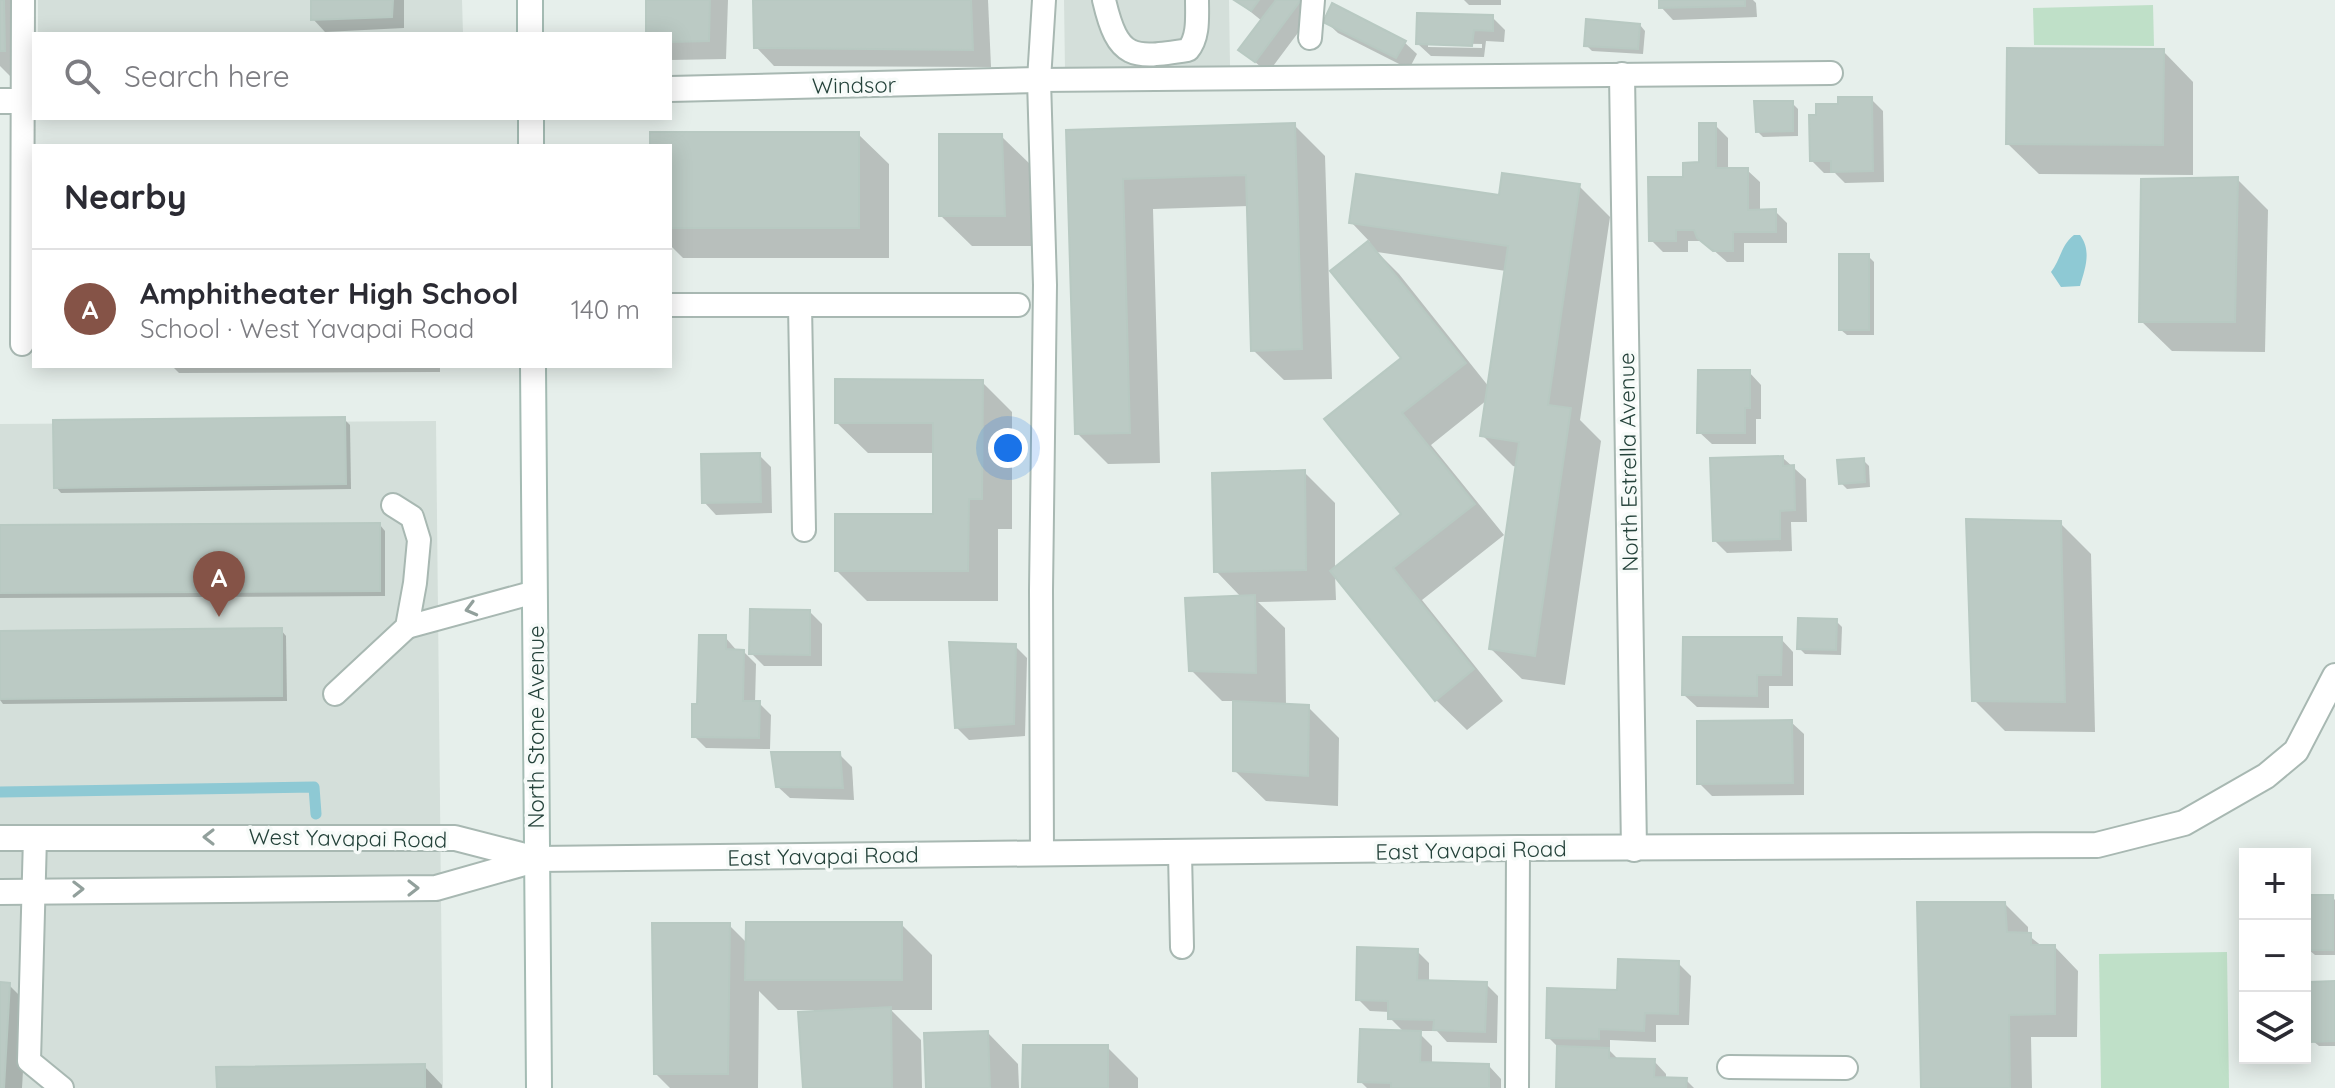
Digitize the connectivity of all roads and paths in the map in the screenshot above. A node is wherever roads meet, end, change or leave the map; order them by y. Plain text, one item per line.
1 (23, 0) edge
2 (530, 0) edge
3 (1044, 0) edge
4 (1104, 0) edge
5 (1197, 0) edge
6 (1313, 0) edge
7 (530, 32) edge
8 (1310, 38) dead end
9 (1831, 73) dead end
10 (1622, 75) junction
11 (1039, 80) junction
12 (672, 89) edge
13 (19, 101) edge
14 (531, 120) edge
15 (531, 144) edge
16 (672, 305) edge
17 (800, 305) junction
18 (1018, 305) dead end
19 (22, 344) dead end
20 (533, 368) edge
21 (393, 505) dead end
22 (804, 530) dead end
23 (535, 592) junction
24 (407, 627) junction
25 (2335, 676) edge
26 (335, 694) dead end
27 (35, 837) junction
28 (0, 838) edge
29 (1518, 848) junction
30 (1634, 849) junction
31 (1180, 853) junction
32 (1042, 854) junction
33 (537, 859) junction
34 (34, 890) junction
35 (0, 892) edge
36 (1182, 947) dead end
37 (1729, 1067) dead end
38 (1846, 1068) dead end
39 (62, 1088) edge
40 (539, 1088) edge
41 (1517, 1088) edge

1 - 13 lane
2 - 7 street
3 - 11 lane
4 - 5 lane
6 - 8 lane
9 - 10 lane
10 - 11 lane
10 - 30 street, North Estrella Avenue
11 - 12 street, Windsor
11 - 32 lane
13 - 19 lane
14 - 15 street
16 - 17 lane
17 - 18 lane
17 - 22 lane
20 - 23 street, North Stone Avenue
21 - 24 lane
23 -> 24 lane
23 - 33 street, North Stone Avenue
24 - 26 lane
25 - 30 street, East Yavapai Road
27 - 28 street, West Yavapai Road
33 -> 27 street, West Yavapai Road
27 - 34 lane
29 - 30 street, East Yavapai Road
29 - 31 street, East Yavapai Road
29 - 41 lane
31 - 32 street, East Yavapai Road
31 - 36 lane
32 - 33 street, East Yavapai Road
34 -> 33 street, West Yavapai Road
33 - 40 street, North Stone Avenue
34 - 35 street, West Yavapai Road
34 - 39 lane
37 - 38 lane

